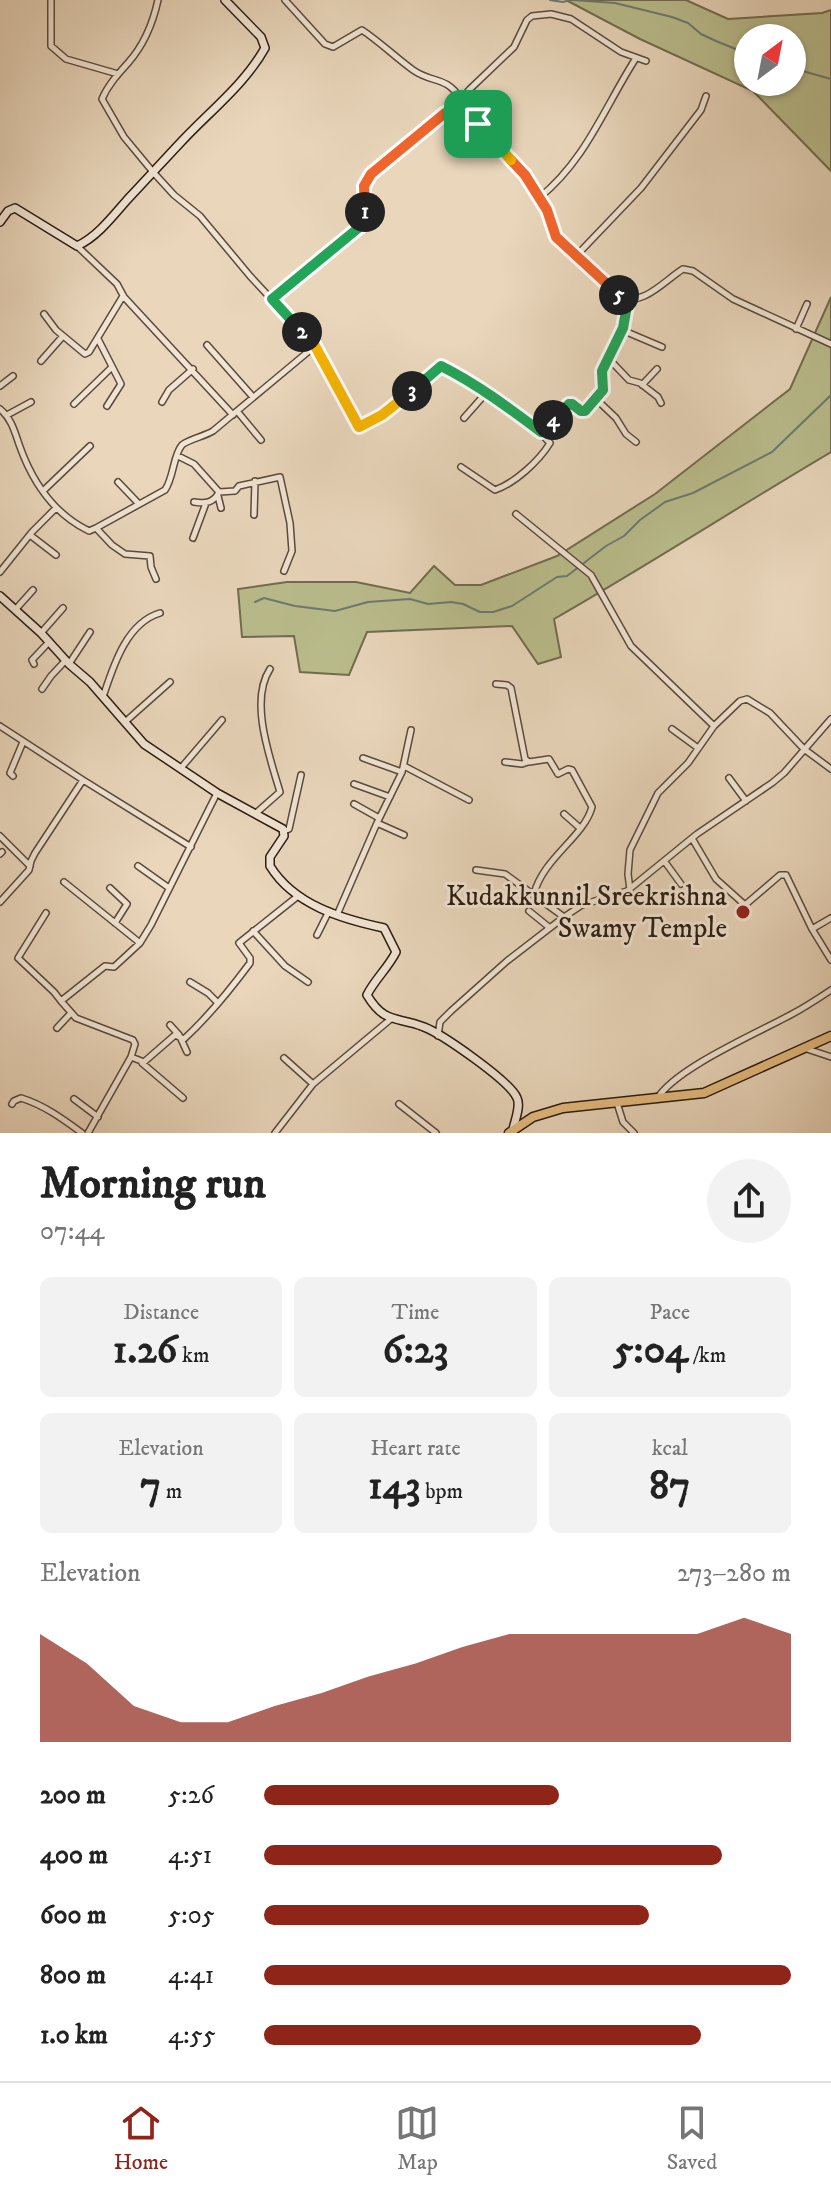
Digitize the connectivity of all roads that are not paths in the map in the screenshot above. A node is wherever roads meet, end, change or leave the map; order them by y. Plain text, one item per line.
1 (51, 0) edge
2 (158, 0) edge
3 (225, 0) edge
4 (285, 0) edge
5 (636, 58) junction
6 (646, 61) dead end
7 (118, 74) junction
8 (706, 96) dead end
9 (461, 99) junction
10 (458, 107) junction
11 (153, 172) junction
12 (539, 198) junction
13 (0, 222) edge
14 (77, 246) junction
15 (577, 255) junction
16 (123, 295) junction
17 (272, 299) junction
18 (628, 300) junction
19 (807, 304) dead end
20 (44, 314) dead end
21 (796, 329) junction
22 (622, 330) junction
23 (63, 336) junction
24 (97, 338) junction
25 (831, 344) edge
26 (207, 345) dead end
27 (315, 346) junction
28 (662, 347) dead end
29 (609, 359) junction
30 (41, 361) dead end
31 (112, 367) junction
32 (193, 369) junction
33 (657, 369) dead end
34 (13, 376) dead end
35 (642, 385) junction
36 (0, 386) edge
37 (487, 392) junction
38 (253, 397) junction
39 (596, 399) junction
40 (31, 402) dead end
41 (162, 402) dead end
42 (661, 403) dead end
43 (74, 404) dead end
44 (107, 406) dead end
45 (0, 409) edge
46 (235, 413) junction
47 (7, 415) junction
48 (464, 418) dead end
49 (541, 432) junction
50 (261, 440) dead end
51 (636, 442) dead end
52 (90, 446) dead end
53 (178, 456) junction
54 (461, 467) dead end
55 (255, 481) junction
56 (118, 482) dead end
57 (44, 490) junction
58 (219, 494) junction
59 (194, 502) dead end
60 (206, 503) junction
61 (139, 504) junction
62 (56, 508) junction
63 (221, 508) dead end
64 (516, 514) dead end
65 (254, 515) dead end
66 (96, 528) junction
67 (30, 535) junction
68 (193, 538) dead end
69 (56, 555) dead end
70 (284, 571) dead end
71 (0, 572) edge
72 (156, 579) dead end
73 (33, 590) dead end
74 (2, 601) edge
75 (63, 608) dead end
76 (15, 611) junction
77 (160, 613) dead end
78 (90, 632) dead end
79 (41, 633) junction
80 (49, 642) junction
81 (68, 662) junction
82 (34, 664) dead end
83 (270, 669) dead end
84 (170, 682) dead end
85 (496, 684) dead end
86 (42, 689) dead end
87 (103, 698) junction
88 (831, 719) edge
89 (222, 720) dead end
90 (125, 722) junction
91 (0, 726) edge
92 (714, 726) junction
93 (672, 729) dead end
94 (411, 730) dead end
95 (23, 742) junction
96 (698, 748) junction
97 (804, 749) junction
98 (363, 758) dead end
99 (505, 762) dead end
100 (528, 762) junction
101 (180, 769) junction
102 (403, 769) junction
103 (831, 769) edge
104 (301, 775) dead end
105 (13, 776) dead end
106 (729, 778) dead end
107 (83, 780) junction
108 (354, 784) dead end
109 (217, 793) junction
110 (390, 797) junction
111 (469, 800) dead end
112 (746, 801) junction
113 (354, 804) dead end
114 (255, 814) junction
115 (564, 814) dead end
116 (378, 820) junction
117 (580, 828) junction
118 (284, 831) junction
119 (404, 835) dead end
120 (0, 836) edge
121 (693, 840) junction
122 (191, 847) junction
123 (665, 862) junction
124 (30, 866) junction
125 (138, 866) dead end
126 (476, 870) dead end
127 (64, 882) dead end
128 (681, 884) dead end
129 (110, 888) dead end
130 (169, 888) junction
131 (630, 890) junction
132 (534, 894) junction
133 (298, 896) junction
134 (0, 902) edge
135 (529, 911) dead end
136 (46, 913) dead end
137 (333, 913) junction
138 (564, 917) junction
139 (831, 918) edge
140 (115, 923) junction
141 (550, 928) junction
142 (812, 929) junction
143 (253, 931) junction
144 (317, 935) dead end
145 (140, 943) junction
146 (831, 960) edge
147 (190, 982) dead end
148 (308, 982) dead end
149 (831, 990) edge
150 (61, 1001) junction
151 (218, 1003) junction
152 (71, 1013) junction
153 (392, 1018) junction
154 (170, 1025) dead end
155 (57, 1028) dead end
156 (438, 1036) junction
157 (831, 1036) edge
158 (181, 1039) junction
159 (803, 1048) junction
160 (187, 1052) dead end
161 (131, 1057) junction
162 (831, 1057) edge
163 (284, 1058) dead end
164 (141, 1063) junction
165 (313, 1084) junction
166 (183, 1098) dead end
167 (74, 1099) dead end
168 (656, 1100) junction
169 (617, 1103) junction
170 (12, 1104) dead end
171 (399, 1104) dead end
172 (98, 1117) junction
173 (511, 1131) edge
174 (88, 1133) edge
175 (275, 1133) edge
176 (436, 1133) edge
177 (634, 1133) edge

1 - 7 street
2 - 7 street
3 - 11 main road
4 - 9 street
5 - 6 street
5 - 9 street
5 - 12 street
7 - 11 street
8 - 15 street
9 - 10 street
10 - 12 street
10 - 17 street
11 - 14 main road
11 - 17 street
12 - 15 street
13 - 14 main road
14 - 16 street
15 - 18 street
16 - 24 street
16 - 32 street
17 - 27 street
18 - 21 street
18 - 22 street
19 - 21 street
20 - 23 street
21 - 25 street
22 - 28 street
22 - 29 street
23 - 24 street
23 - 30 street
24 - 31 street
26 - 38 street
27 - 37 street
27 - 38 street
29 - 35 street
29 - 39 street
31 - 43 street
31 - 44 street
32 - 41 street
32 - 46 street
33 - 35 street
34 - 36 street
35 - 42 street
37 - 48 street
37 - 49 street
38 - 46 street
39 - 49 street
39 - 51 street
40 - 47 street
45 - 47 street
46 - 50 street
46 - 53 street
47 - 57 street
49 - 54 street
52 - 57 street
53 - 58 street
53 - 61 street
55 - 58 street
55 - 65 street
55 - 70 street
56 - 61 street
57 - 62 street
58 - 60 street
58 - 63 street
59 - 60 street
60 - 68 street
61 - 66 street
62 - 66 street
62 - 67 street
64 - 92 street
66 - 72 street
67 - 69 street
67 - 71 street
73 - 76 street
74 - 76 main road
75 - 79 street
76 - 79 main road
77 - 87 street
78 - 81 street
79 - 80 main road
80 - 81 main road
80 - 82 street
81 - 86 street
81 - 87 main road
83 - 114 street
84 - 90 street
85 - 100 street
87 - 90 main road
88 - 97 street
89 - 101 street
90 - 101 main road
91 - 95 street
92 - 96 street
92 - 97 street
93 - 96 street
94 - 102 street
95 - 105 street
95 - 107 street
96 - 131 street
97 - 103 street
97 - 112 street
98 - 102 street
99 - 100 street
100 - 117 street
101 - 109 main road
102 - 110 street
102 - 111 street
104 - 118 street
106 - 112 street
107 - 122 street
107 - 124 street
108 - 110 street
109 - 114 main road
109 - 122 street
110 - 116 street
112 - 121 street
113 - 116 street
114 - 118 main road
115 - 117 street
116 - 119 street
116 - 137 street
117 - 132 street
118 - 133 main road
120 - 124 street
121 - 123 street
121 - 142 street
122 - 130 street
123 - 128 street
123 - 131 street
124 - 134 street
125 - 130 street
126 - 132 street
127 - 140 street
129 - 140 street
130 - 145 street
131 - 138 street
132 - 138 street
133 - 137 main road
133 - 143 street
135 - 141 street
136 - 150 street
137 - 144 street
137 - 153 main road
138 - 141 street
139 - 142 street
140 - 145 street
141 - 156 street
142 - 146 street
143 - 148 street
143 - 151 street
145 - 150 street
147 - 151 street
149 - 168 street
150 - 152 street
151 - 158 street
152 - 155 street
152 - 161 street
153 - 156 main road
153 - 165 street
154 - 158 street
156 - 173 main road
157 - 159 main road
158 - 160 street
158 - 164 street
159 - 162 street
159 - 168 main road
161 - 164 street
161 - 172 street
163 - 165 street
164 - 166 street
165 - 175 street
167 - 172 street
168 - 169 main road
169 - 173 main road
169 - 177 street
170 - 174 street
171 - 176 street
172 - 174 street

